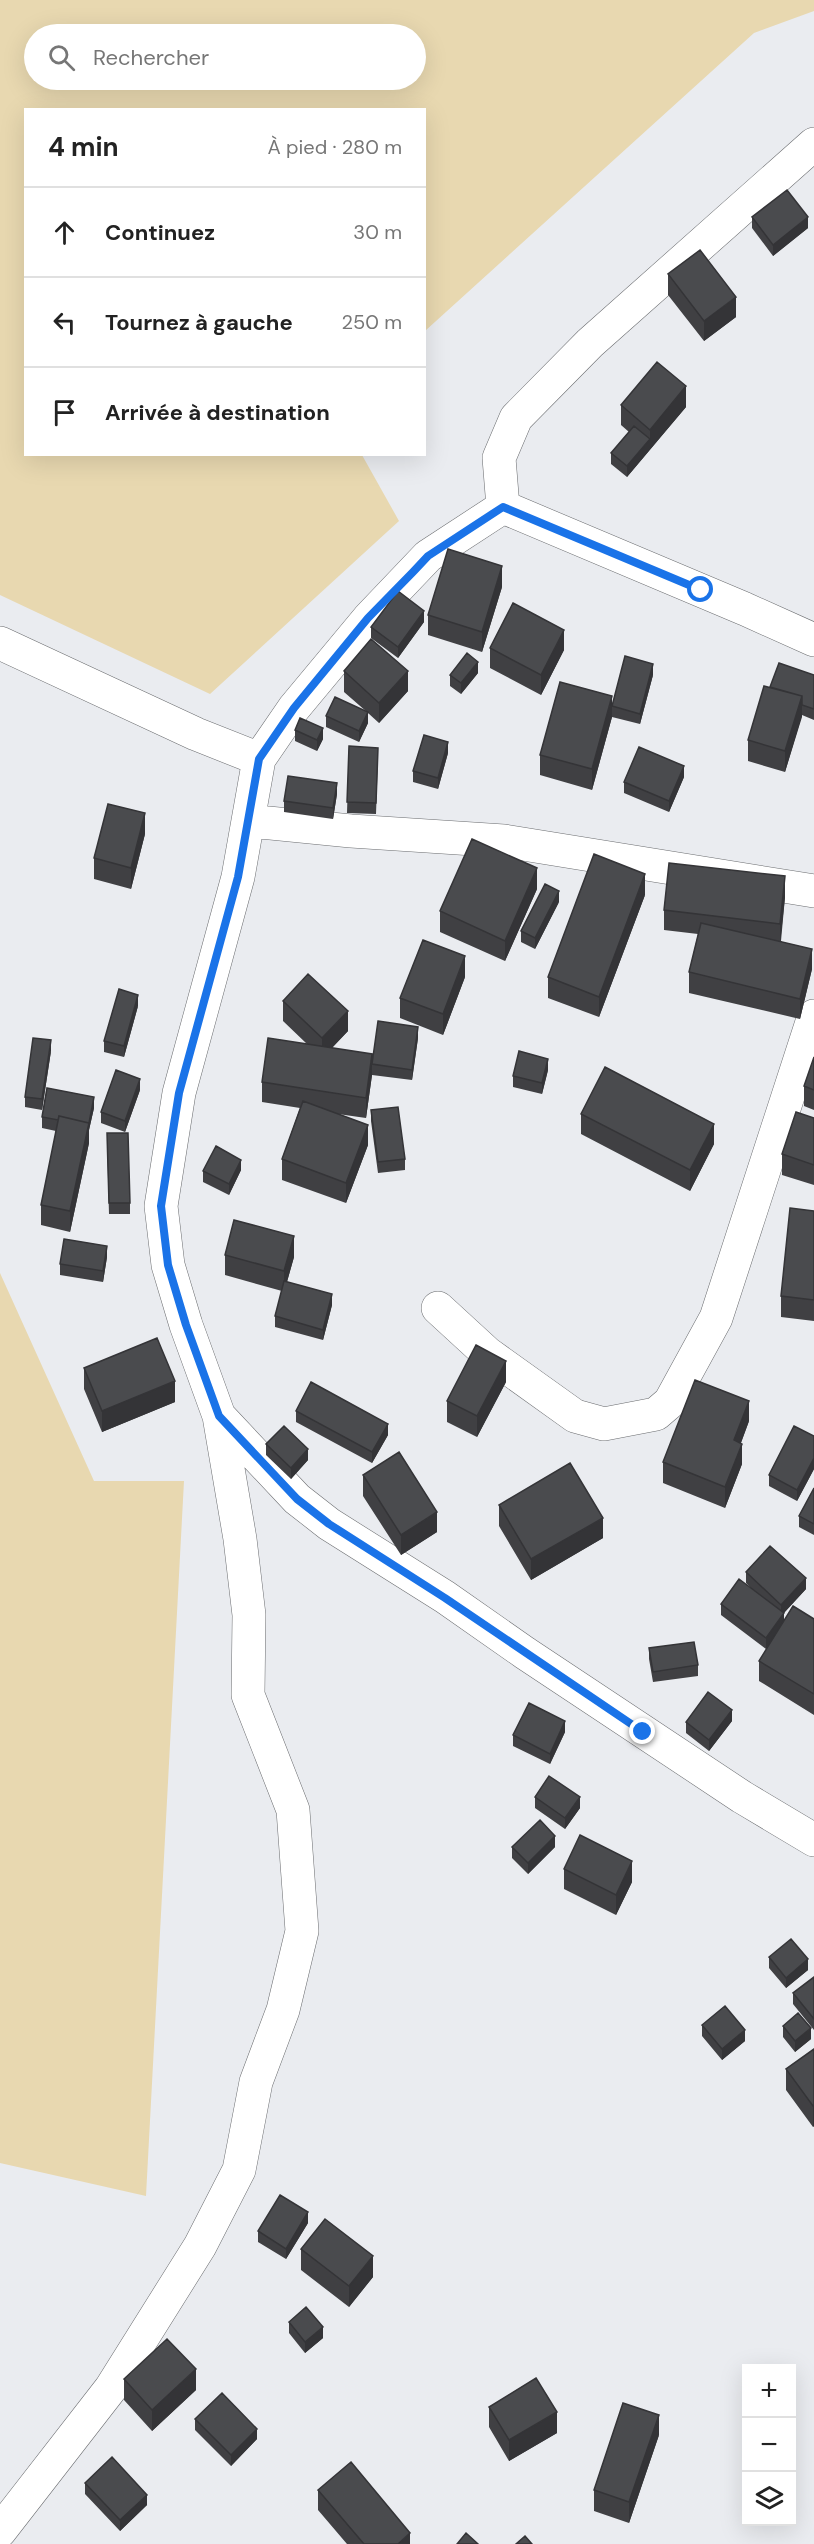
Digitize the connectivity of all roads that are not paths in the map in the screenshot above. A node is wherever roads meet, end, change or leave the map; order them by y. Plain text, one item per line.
1 (814, 144) edge
2 (503, 507) junction
3 (814, 640) edge
4 (0, 643) edge
5 (259, 759) junction
6 (249, 821) junction
7 (814, 891) edge
8 (814, 1016) edge
9 (438, 1308) dead end
10 (219, 1416) junction
11 (814, 1840) edge
12 (0, 2531) edge

1 - 2 street
2 - 3 street
2 - 5 street
4 - 5 street
5 - 6 street
6 - 7 street
6 - 10 street
8 - 9 street
10 - 11 street
10 - 12 street

